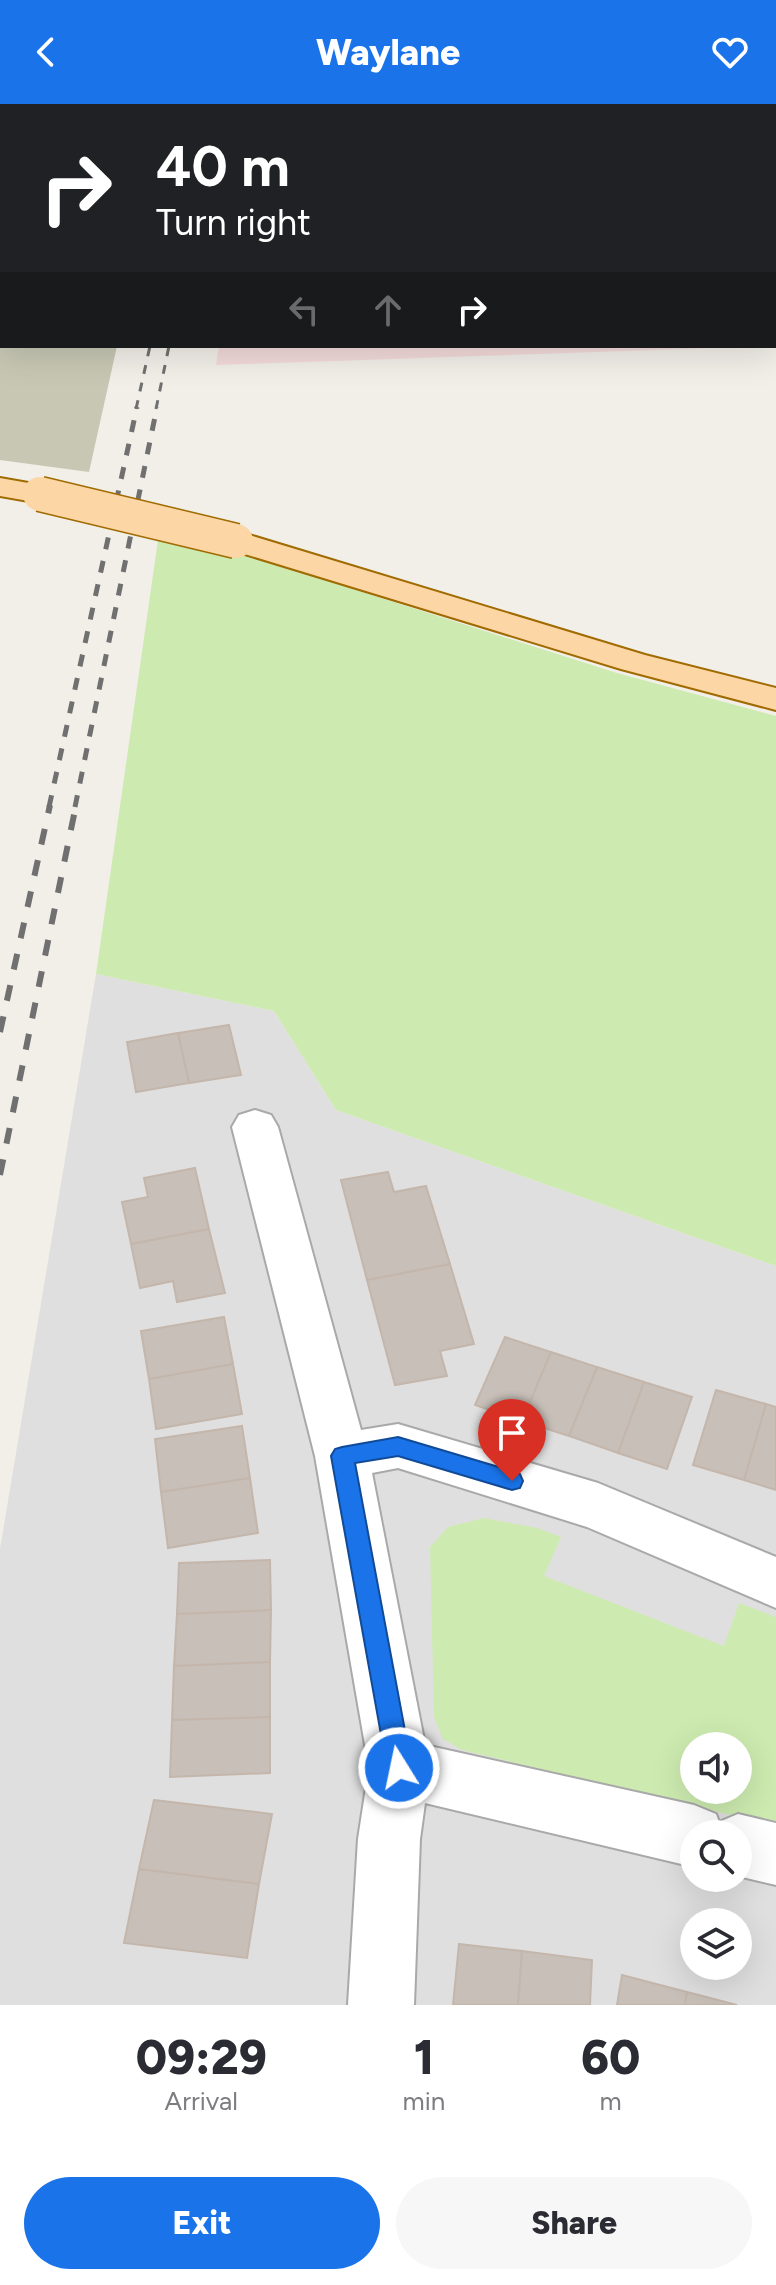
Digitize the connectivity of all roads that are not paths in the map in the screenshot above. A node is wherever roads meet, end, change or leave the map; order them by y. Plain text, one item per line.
1 (0, 487) edge
2 (776, 699) edge
3 (255, 1127) dead end
4 (342, 1456) junction
5 (776, 1583) edge
6 (399, 1768) junction
7 (680, 1833) edge
8 (752, 1848) edge
9 (776, 1854) edge
10 (381, 2005) edge

1 - 2 main road, bridge
3 - 4 street
4 - 5 street
4 - 6 street
6 - 7 street
6 - 10 street
8 - 9 street

